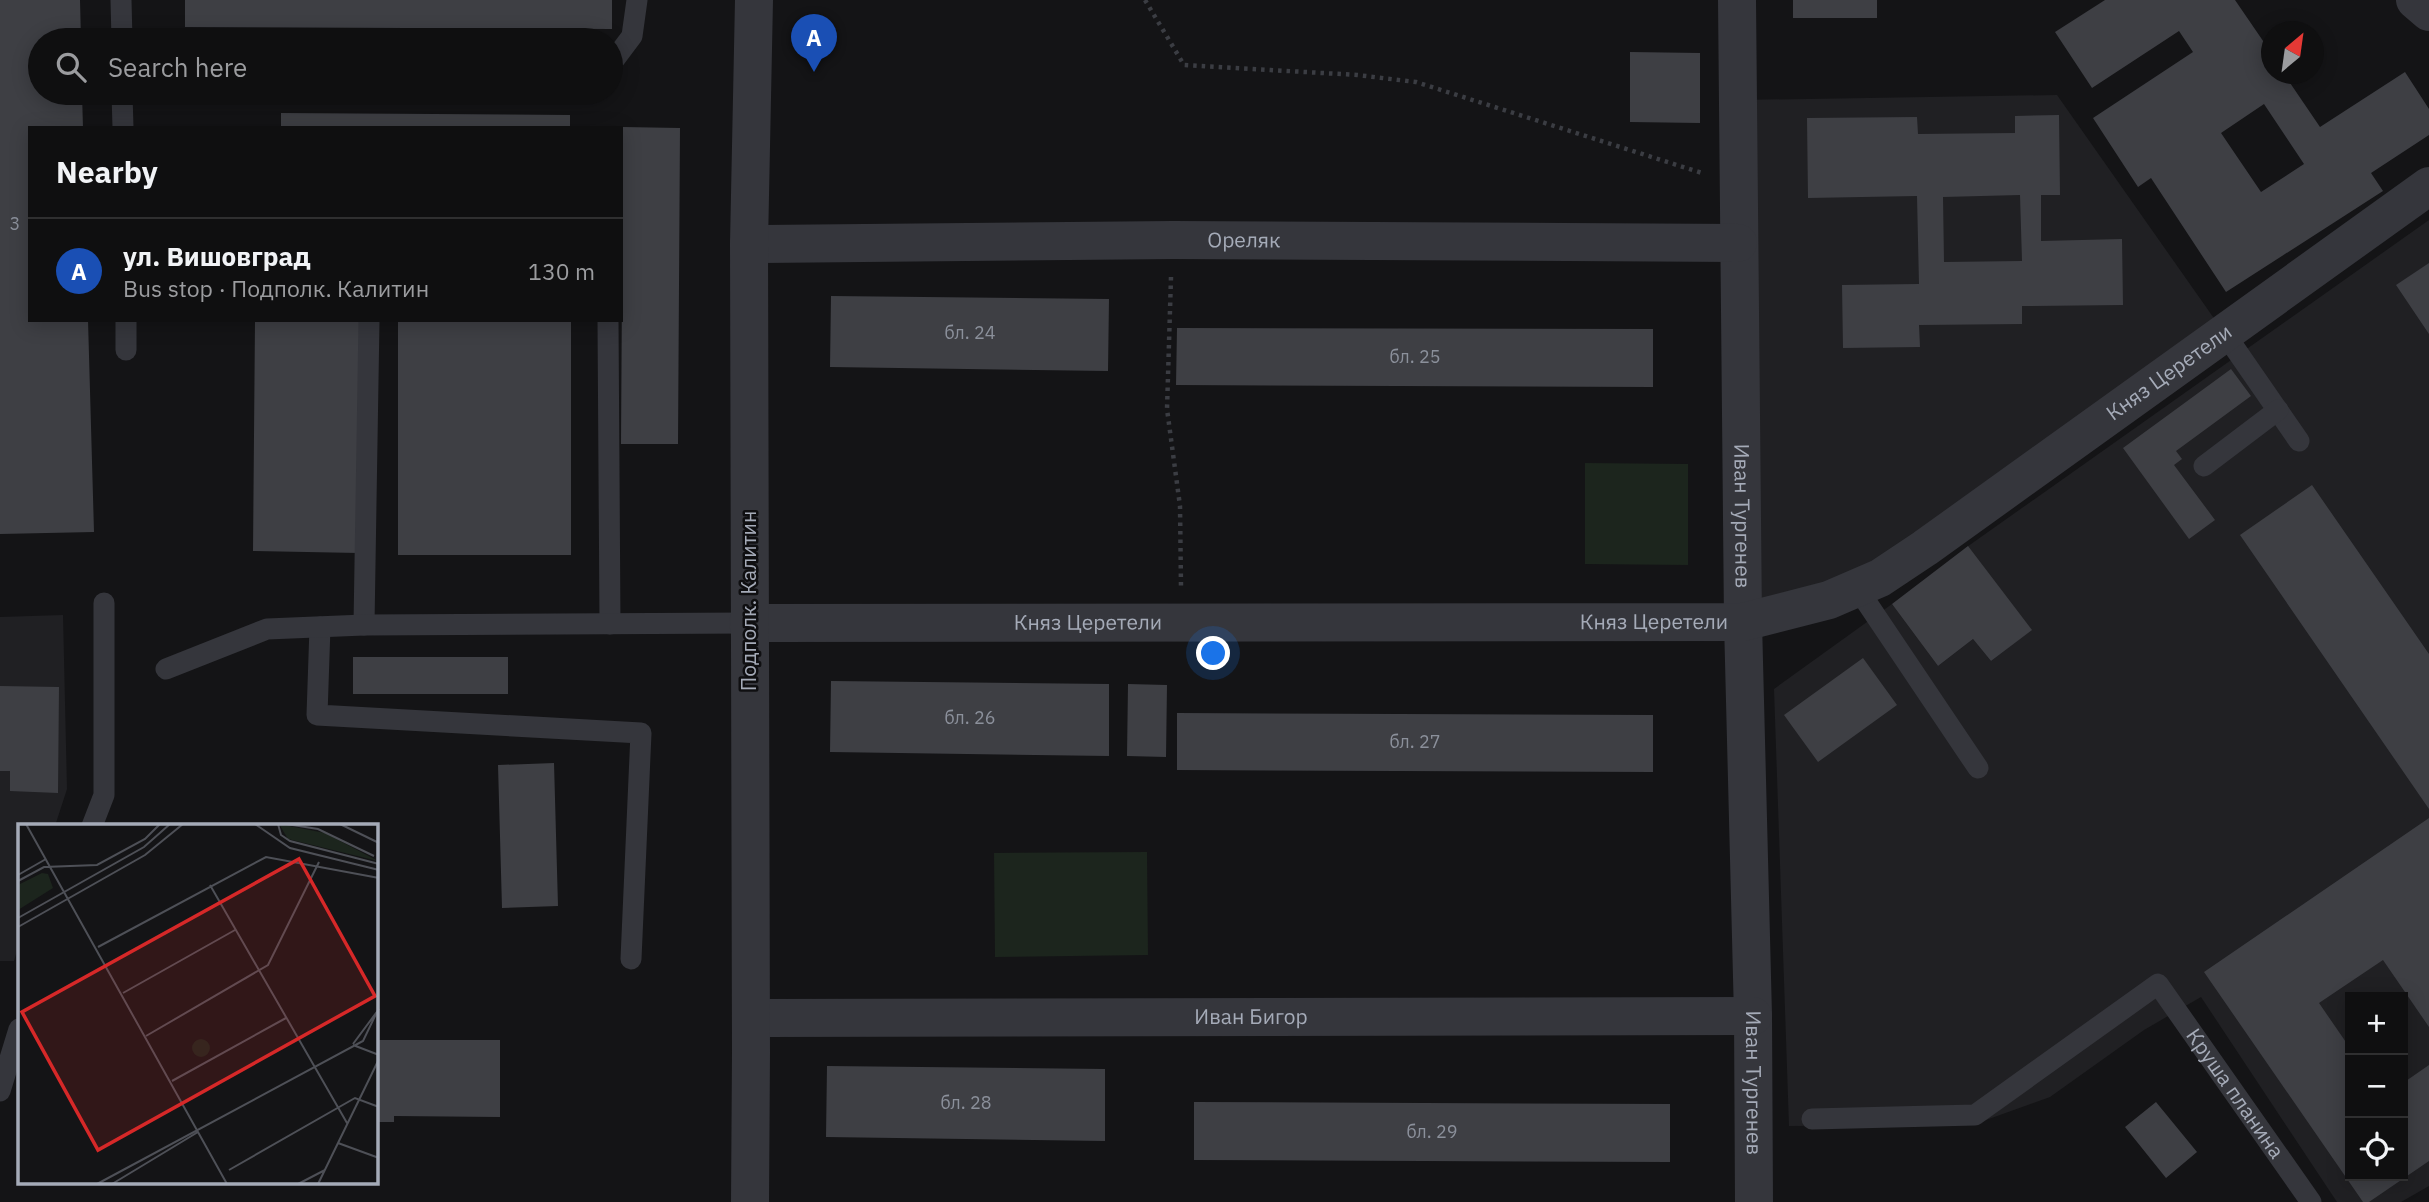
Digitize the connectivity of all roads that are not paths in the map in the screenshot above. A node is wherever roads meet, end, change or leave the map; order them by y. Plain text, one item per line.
1 (121, 0) edge
2 (637, 0) edge
3 (754, 0) edge
4 (1737, 0) edge
5 (2415, 0) edge
6 (2429, 12) edge
7 (122, 28) edge
8 (623, 48) edge
9 (122, 105) edge
10 (123, 126) edge
11 (2429, 186) edge
12 (1738, 243) junction
13 (749, 244) junction
14 (126, 322) edge
15 (369, 322) edge
16 (608, 322) edge
17 (2225, 334) junction
18 (126, 350) dead end
19 (2278, 410) junction
20 (2300, 441) dead end
21 (2204, 466) dead end
22 (1857, 587) junction
23 (104, 604) dead end
24 (1743, 622) junction
25 (748, 623) junction
26 (610, 624) junction
27 (364, 625) junction
28 (320, 627) junction
29 (166, 669) dead end
30 (1978, 768) dead end
31 (93, 824) edge
32 (631, 959) dead end
33 (1753, 1016) junction
34 (751, 1018) junction
35 (12, 1035) edge
36 (0, 1091) edge
37 (1812, 1119) dead end
38 (750, 1202) edge
39 (1754, 1202) edge
40 (2311, 1202) edge

1 - 7 lane
2 - 8 lane
3 - 13 street, Подполк. Калитин
4 - 12 street, Иван Тургенев
5 - 6 street
9 - 10 lane
11 - 17 street, Княз Церетели
12 - 13 street, Ореляк
12 - 24 street, Иван Тургенев
13 - 25 street, Подполк. Калитин
14 - 18 lane
15 - 27 lane
16 - 26 lane
17 - 19 lane
17 - 22 street, Княз Церетели
19 - 20 lane
19 - 21 lane
22 - 24 street, Княз Церетели
22 - 30 lane
23 - 31 lane
24 - 25 street, Княз Церетели
24 - 33 street, Иван Тургенев
25 - 26 lane
25 - 34 street, Подполк. Калитин
26 - 27 lane
27 - 28 lane
28 - 29 lane
28 - 32 lane
33 - 34 street, Иван Бигор
33 - 39 street, Иван Тургенев
34 - 38 street, Подполк. Калитин
35 - 36 lane
37 - 40 lane, Круша планина

